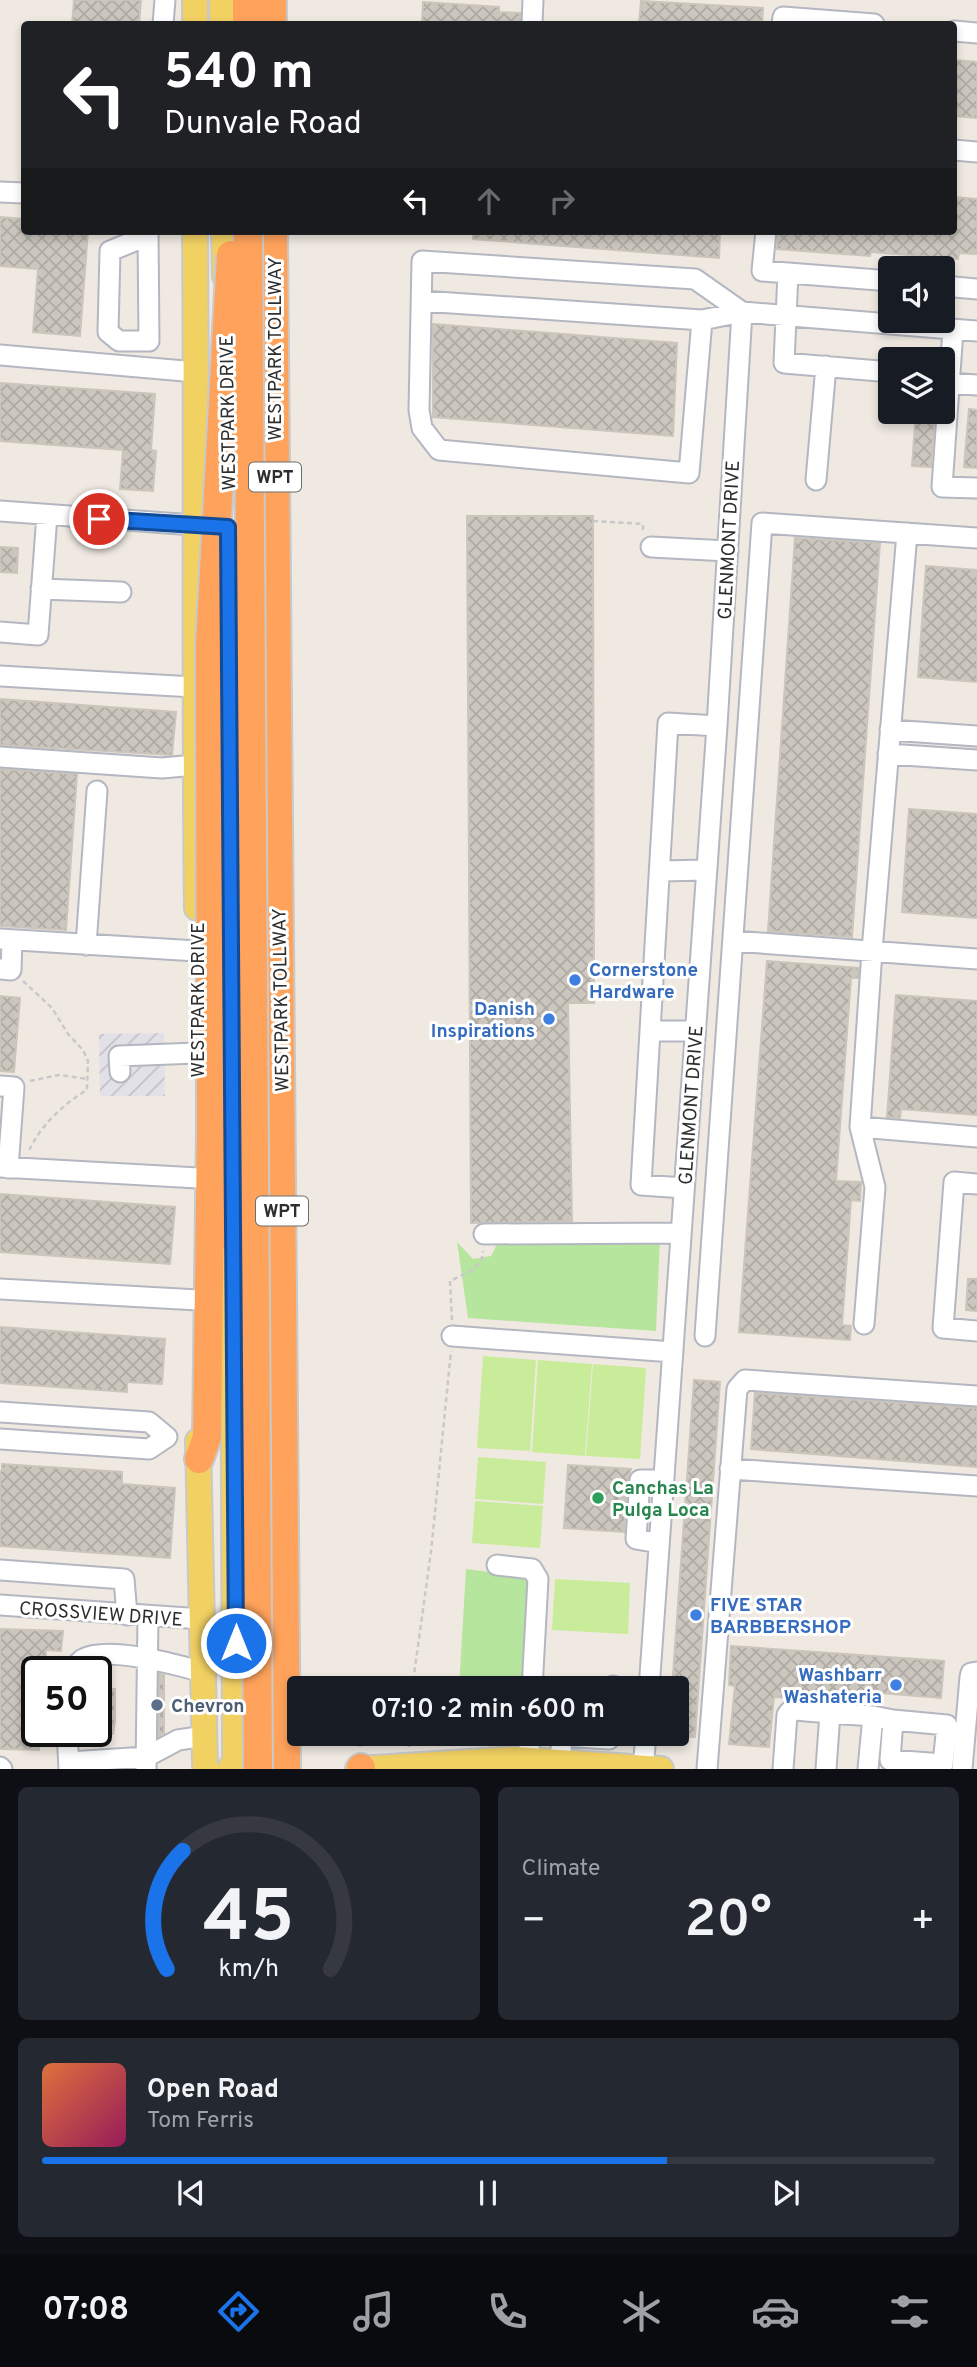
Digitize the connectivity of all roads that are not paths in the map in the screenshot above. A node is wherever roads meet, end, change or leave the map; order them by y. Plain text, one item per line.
1 (165, 0) edge
2 (195, 0) edge
3 (222, 0) edge
4 (247, 0) edge
5 (272, 0) edge
6 (533, 0) edge
7 (163, 21) edge
8 (195, 21) edge
9 (222, 21) edge
10 (247, 21) edge
11 (272, 21) edge
12 (532, 21) edge
13 (782, 21) edge
14 (835, 21) edge
15 (957, 31) edge
16 (977, 33) edge
17 (957, 150) edge
18 (977, 152) edge
19 (0, 192) edge
20 (21, 193) edge
21 (146, 235) edge
22 (148, 235) edge
23 (195, 235) edge
24 (225, 235) edge
25 (233, 235) edge
26 (248, 235) edge
27 (273, 235) edge
28 (766, 235) edge
29 (788, 273) junction
30 (878, 281) edge
31 (955, 287) edge
32 (977, 289) edge
33 (422, 300) junction
34 (742, 312) junction
35 (787, 315) junction
36 (702, 320) junction
37 (878, 323) edge
38 (955, 330) edge
39 (977, 331) edge
40 (0, 355) edge
41 (826, 366) junction
42 (878, 371) edge
43 (196, 372) junction
44 (955, 383) edge
45 (977, 385) edge
46 (947, 424) edge
47 (816, 480) dead end
48 (977, 488) edge
49 (0, 511) edge
50 (47, 515) junction
51 (197, 525) junction
52 (228, 527) junction
53 (906, 533) junction
54 (977, 538) edge
55 (651, 547) road end
56 (728, 551) junction
57 (41, 589) junction
58 (121, 593) dead end
59 (0, 632) edge
60 (0, 676) edge
61 (194, 687) junction
62 (276, 723) junction
63 (717, 726) junction
64 (890, 730) junction
65 (977, 736) edge
66 (888, 754) junction
67 (0, 757) edge
68 (977, 760) edge
69 (195, 765) junction
70 (97, 791) dead end
71 (707, 870) junction
72 (660, 871) junction
73 (6, 940) edge
74 (733, 941) junction
75 (86, 946) junction
76 (197, 951) junction
77 (872, 951) junction
78 (977, 959) edge
79 (5, 970) edge
80 (650, 1031) junction
81 (695, 1031) junction
82 (197, 1052) junction
83 (120, 1072) dead end
84 (7, 1086) edge
85 (860, 1127) junction
86 (977, 1137) edge
87 (10, 1168) edge
88 (198, 1178) junction
89 (977, 1184) edge
90 (684, 1188) junction
91 (681, 1233) junction
92 (484, 1234) road end
93 (233, 1238) junction
94 (0, 1289) edge
95 (198, 1300) junction
96 (864, 1324) dead end
97 (977, 1331) edge
98 (452, 1336) road end
99 (705, 1336) dead end
100 (673, 1352) junction
101 (977, 1396) edge
102 (0, 1412) edge
103 (167, 1437) junction
104 (0, 1439) edge
105 (201, 1445) junction
106 (730, 1469) junction
107 (977, 1486) edge
108 (497, 1565) dead end
109 (0, 1570) edge
110 (236, 1589) junction
111 (0, 1605) edge
112 (127, 1615) junction
113 (148, 1616) junction
114 (202, 1619) junction
115 (112, 1656) edge
116 (147, 1662) junction
117 (112, 1665) edge
118 (203, 1672) junction
119 (977, 1672) edge
120 (533, 1676) edge
121 (650, 1676) edge
122 (830, 1713) junction
123 (873, 1716) junction
124 (893, 1720) junction
125 (205, 1736) junction
126 (529, 1746) edge
127 (561, 1746) edge
128 (609, 1746) edge
129 (647, 1746) edge
130 (528, 1760) junction
131 (69, 1761) edge
132 (560, 1762) junction
133 (146, 1763) edge
134 (956, 1764) edge
135 (608, 1765) junction
136 (360, 1768) edge
137 (649, 1768) edge
138 (207, 1769) edge
139 (230, 1769) edge
140 (258, 1769) edge
141 (286, 1769) edge
142 (707, 1769) edge
143 (783, 1769) edge
144 (826, 1769) edge
145 (868, 1769) edge

1 - 7 street
2 - 8 main road
3 - 9 main road
4 - 10 highway
5 - 11 highway
6 - 12 street
13 - 14 street
15 - 16 street
17 - 18 street
19 - 20 street
21 - 22 street
23 - 43 main road, WESTPARK DRIVE
24 - 52 main road, WESTPARK DRIVE
25 - 105 highway, bridge
26 - 140 highway, WESTPARK TOLLWAY / WPT, bridge
27 - 62 highway, WESTPARK TOLLWAY / WPT
28 - 29 street
29 - 30 street
29 - 35 street
31 - 32 street
33 - 34 street
33 - 36 street
33 - 36 street
34 - 35 street
34 - 36 street
34 - 56 street, GLENMONT DRIVE
35 - 37 street
35 - 41 street
38 - 39 street
40 - 43 street
41 - 42 street
41 - 47 street
43 - 51 main road, WESTPARK DRIVE
44 - 45 street
46 - 48 street
49 - 50 street
50 - 51 street
50 - 57 street
51 - 52 street
51 - 61 main road, WESTPARK DRIVE
52 - 93 main road, WESTPARK DRIVE
53 - 54 street
53 - 64 street
53 - 74 street
55 - 56 street
56 - 63 street, GLENMONT DRIVE
57 - 58 street
57 - 59 street
60 - 61 street
61 - 69 main road, WESTPARK DRIVE
62 - 93 highway
62 - 141 highway, WESTPARK TOLLWAY / WPT
63 - 71 street, GLENMONT DRIVE
63 - 72 street
64 - 65 street
64 - 66 street
66 - 68 street
66 - 77 street
67 - 69 street
69 - 76 main road, WESTPARK DRIVE
70 - 75 street
71 - 72 street
71 - 81 street, GLENMONT DRIVE
72 - 80 street
73 - 75 street
73 - 79 street
74 - 77 street
74 - 99 street
75 - 76 street
76 - 82 main road, WESTPARK DRIVE
77 - 78 street
77 - 85 street
80 - 81 street
80 - 90 street
81 - 90 street, GLENMONT DRIVE
82 - 83 street
82 - 88 main road, WESTPARK DRIVE
84 - 87 street
85 - 86 street
85 - 96 street
87 - 88 street
88 - 95 main road, WESTPARK DRIVE
89 - 97 street
90 - 91 street, GLENMONT DRIVE
91 - 92 street
91 - 100 street, GLENMONT DRIVE
93 - 110 main road, WESTPARK DRIVE
94 - 95 street
95 - 105 main road, WESTPARK DRIVE
98 - 100 street
100 - 121 street, GLENMONT DRIVE
101 - 106 street
102 - 103 street
103 - 104 street
103 - 105 street
105 - 110 main road
105 - 114 main road, WESTPARK DRIVE
106 - 107 street
106 - 142 street
108 - 120 street
109 - 112 street
110 - 139 main road, WESTPARK DRIVE
111 - 112 street, CROSSVIEW DRIVE
112 - 113 street, CROSSVIEW DRIVE
113 - 114 street, CROSSVIEW DRIVE
113 - 116 street
114 - 118 main road, WESTPARK DRIVE
115 - 116 street
116 - 117 street
116 - 118 street
116 - 133 street
118 - 125 main road, WESTPARK DRIVE
119 - 134 street
122 - 123 street
122 - 143 street
122 - 144 street
123 - 124 street
123 - 145 street
124 - 134 street
124 - 134 street
125 - 133 street
125 - 138 main road, WESTPARK DRIVE
126 - 130 street
127 - 132 street
128 - 135 street
129 - 137 street
130 - 132 main road
130 - 136 main road
131 - 133 street
132 - 135 main road
135 - 137 main road

